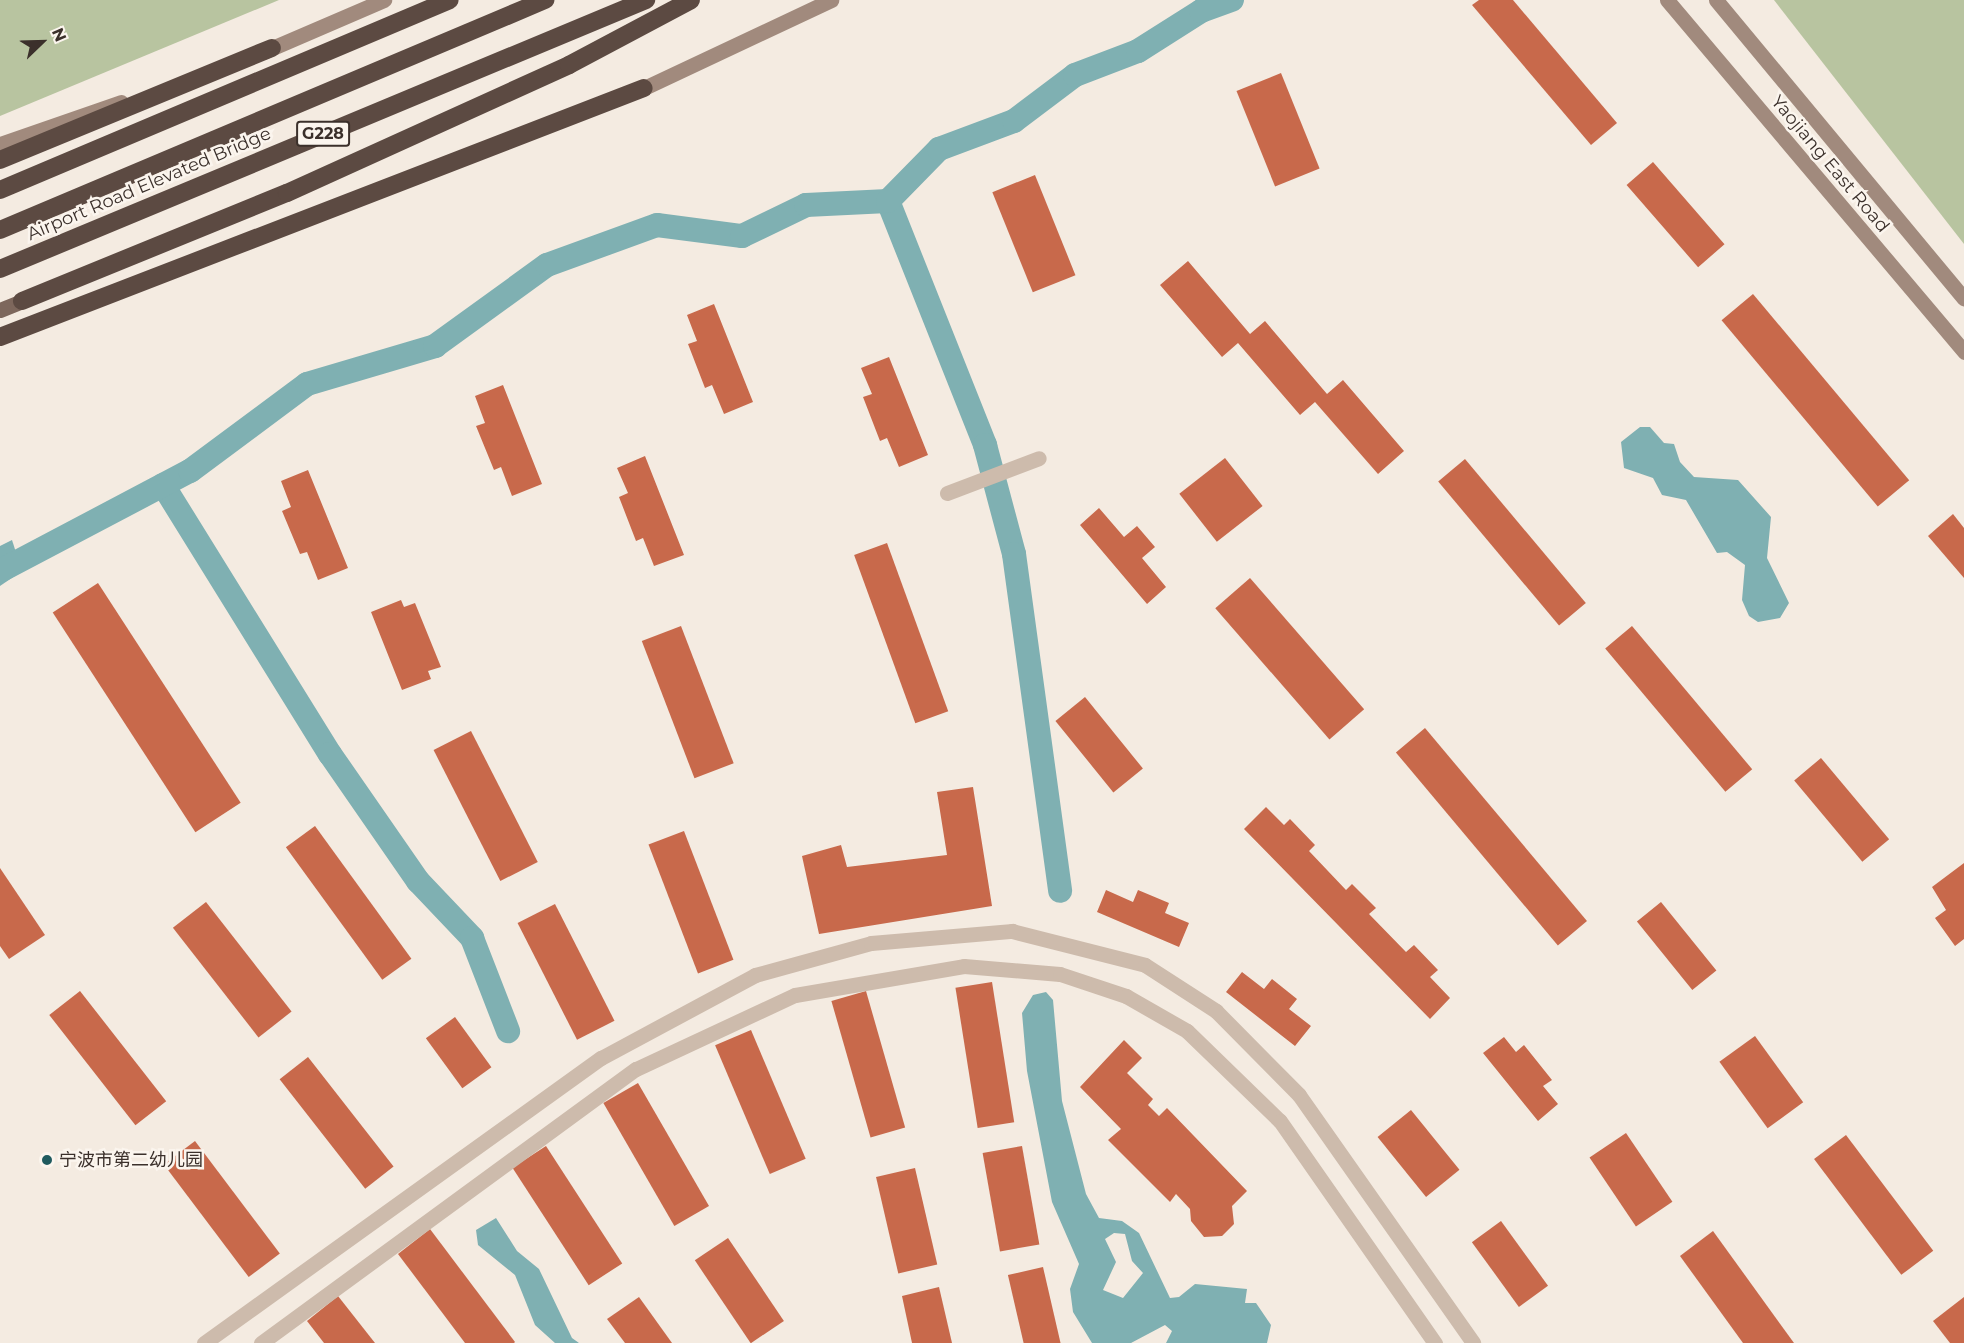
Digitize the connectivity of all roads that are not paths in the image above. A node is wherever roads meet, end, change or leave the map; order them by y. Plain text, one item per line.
1 (384, 0) edge
2 (450, 0) edge
3 (545, 0) edge
4 (646, 0) edge
5 (691, 0) edge
6 (831, 0) edge
7 (1667, 0) edge
8 (1716, 0) edge
9 (272, 48) junction
10 (644, 88) joint
11 (0, 144) edge
12 (0, 160) edge
13 (0, 190) edge
14 (0, 230) edge
15 (0, 269) edge
16 (1964, 299) edge
17 (22, 301) joint
18 (0, 310) edge
19 (0, 337) edge
20 (1964, 352) edge
21 (1039, 458) dead end
22 (947, 493) dead end
23 (204, 1343) edge
24 (261, 1343) edge
25 (1436, 1343) edge
26 (1473, 1343) edge

1 - 9 main road
2 - 13 highway
3 - 14 highway, Airport Road Elevated Bridge / G228
4 - 15 highway, Airport Road Elevated Bridge / G228
5 - 17 highway
6 - 10 main road
7 - 20 main road, Yaojiang East Road
8 - 16 main road, Yaojiang East Road
9 - 11 main road
9 - 12 highway
10 - 19 highway
17 - 18 main road
21 - 22 street
23 - 26 street
24 - 25 street

